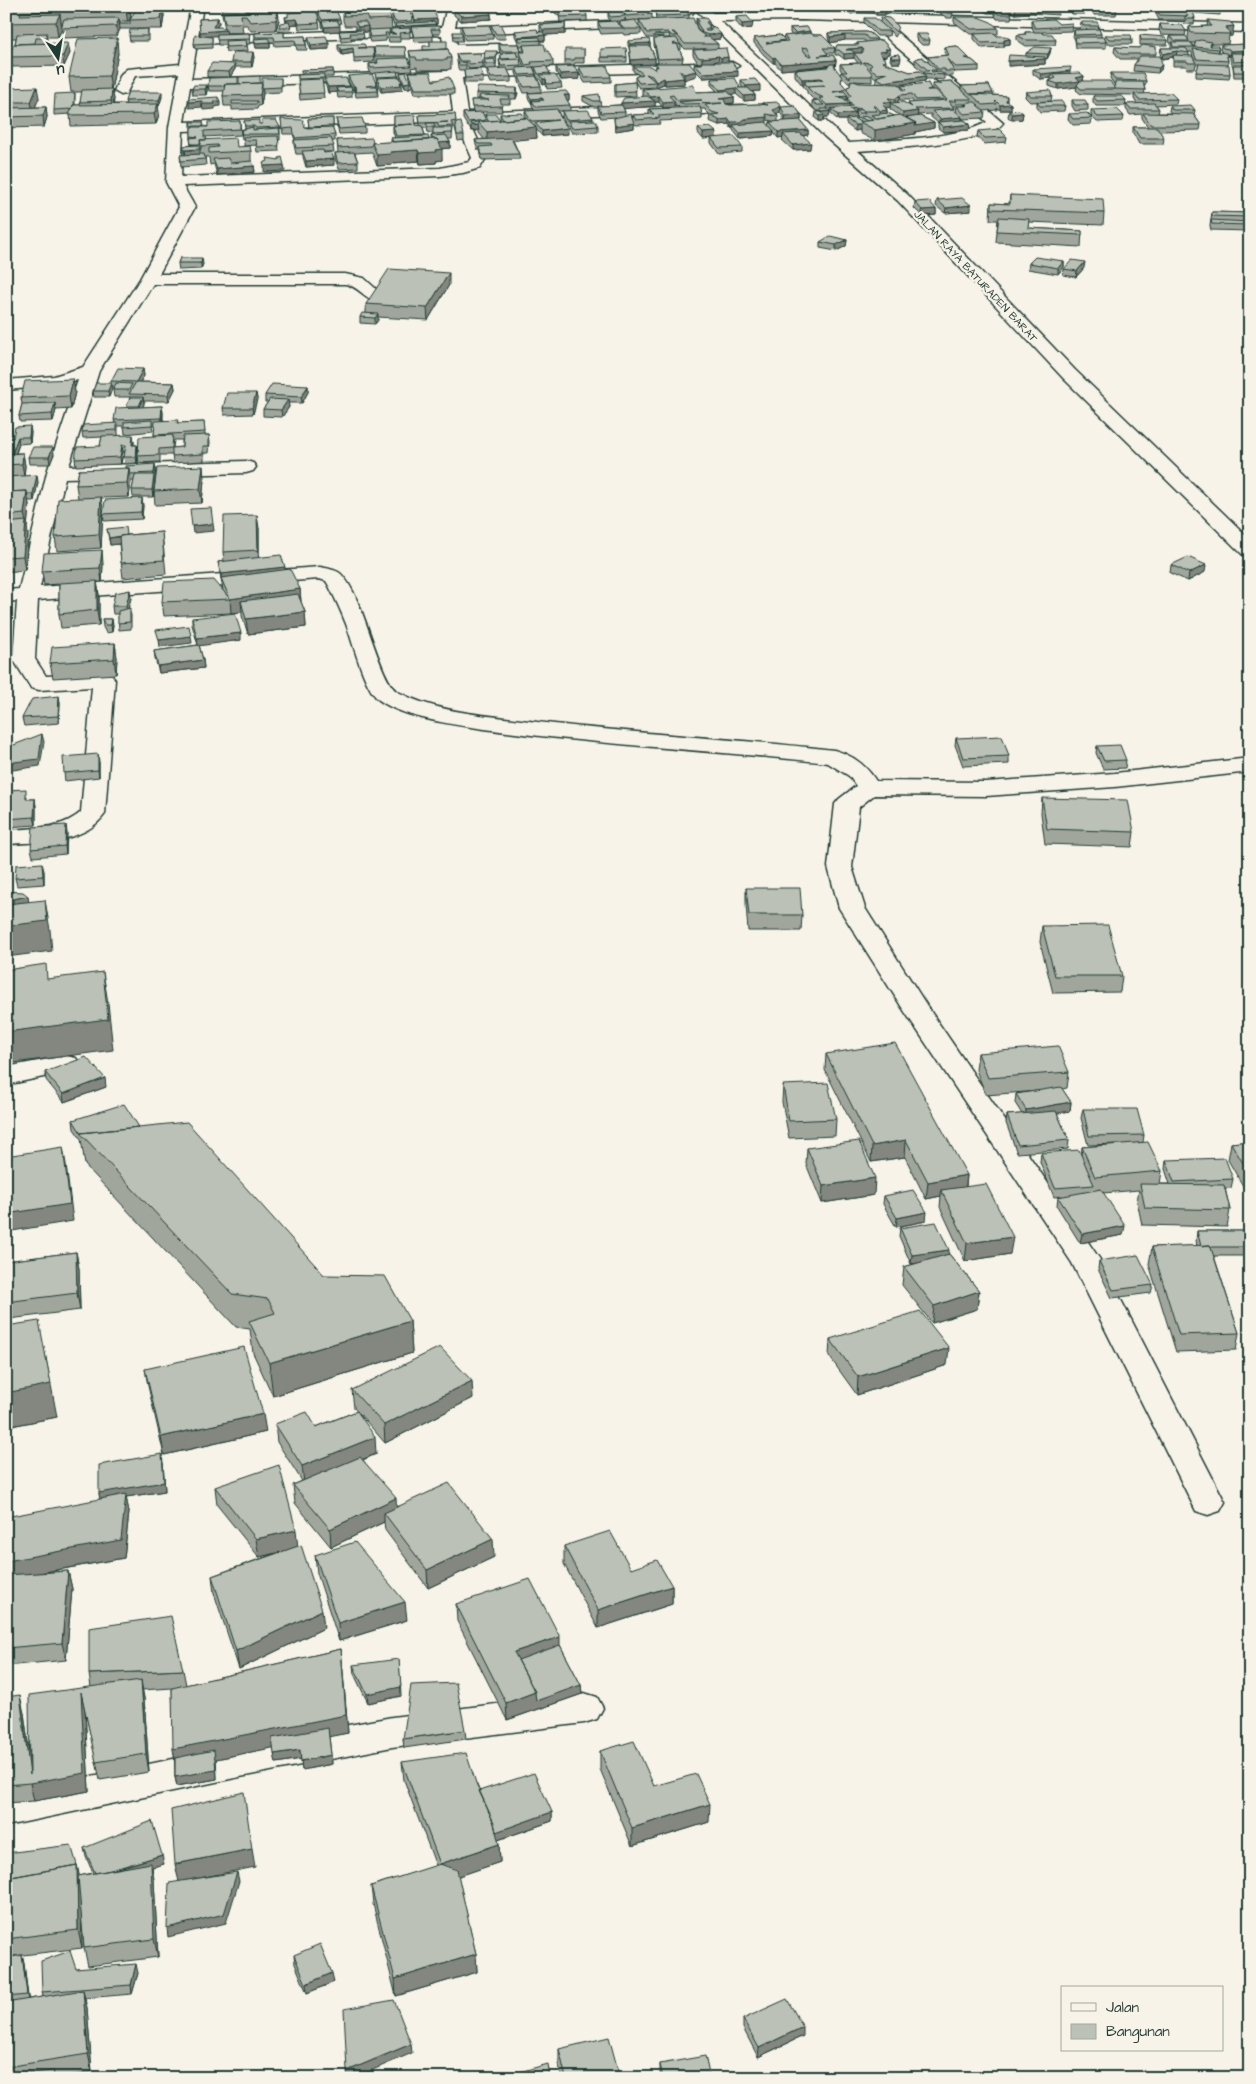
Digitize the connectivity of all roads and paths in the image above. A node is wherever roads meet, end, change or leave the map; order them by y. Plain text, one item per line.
1 (197, 6) edge
2 (452, 6) edge
3 (705, 17) edge
4 (874, 18) junction
5 (649, 24) edge
6 (1250, 28) edge
7 (448, 30) junction
8 (190, 40) junction
9 (500, 48) edge
10 (452, 49) junction
11 (756, 65) junction
12 (456, 74) junction
13 (184, 76) junction
14 (121, 91) dead end
15 (802, 106) junction
16 (784, 107) edge
17 (757, 108) edge
18 (461, 117) junction
19 (176, 127) junction
20 (845, 148) junction
21 (172, 182) junction
22 (148, 279) junction
23 (377, 297) edge
24 (90, 371) junction
25 (6, 385) edge
26 (246, 467) dead end
27 (57, 472) junction
28 (1250, 551) edge
29 (17, 595) edge
30 (1250, 764) edge
31 (869, 788) junction
32 (6, 837) edge
33 (66, 1064) edge
34 (6, 1076) edge
35 (1208, 1502) dead end
36 (584, 1708) dead end
37 (6, 1810) edge

1 - 8 street
2 - 7 street
3 - 4 street
3 - 11 street, JALAN RAYA BATURADEN BARAT
4 - 6 street
4 - 20 street
5 - 7 street
7 - 8 street
7 - 10 street
8 - 13 street
9 - 10 street
10 - 12 street
11 - 12 street
11 - 15 street, JALAN RAYA BATURADEN BARAT
12 - 13 street
12 - 18 street
13 - 14 street
13 - 19 street
15 - 16 street
15 - 20 street, JALAN RAYA BATURADEN BARAT
17 - 18 street
18 - 19 street
18 - 21 street
19 - 21 street
20 - 28 street, JALAN RAYA BATURADEN BARAT
21 - 22 street
22 - 23 street
22 - 24 street
24 - 25 street
24 - 27 street
26 - 27 street
27 - 29 street
29 - 31 street
29 - 32 street
30 - 31 street
31 - 35 street
33 - 34 street
36 - 37 street

